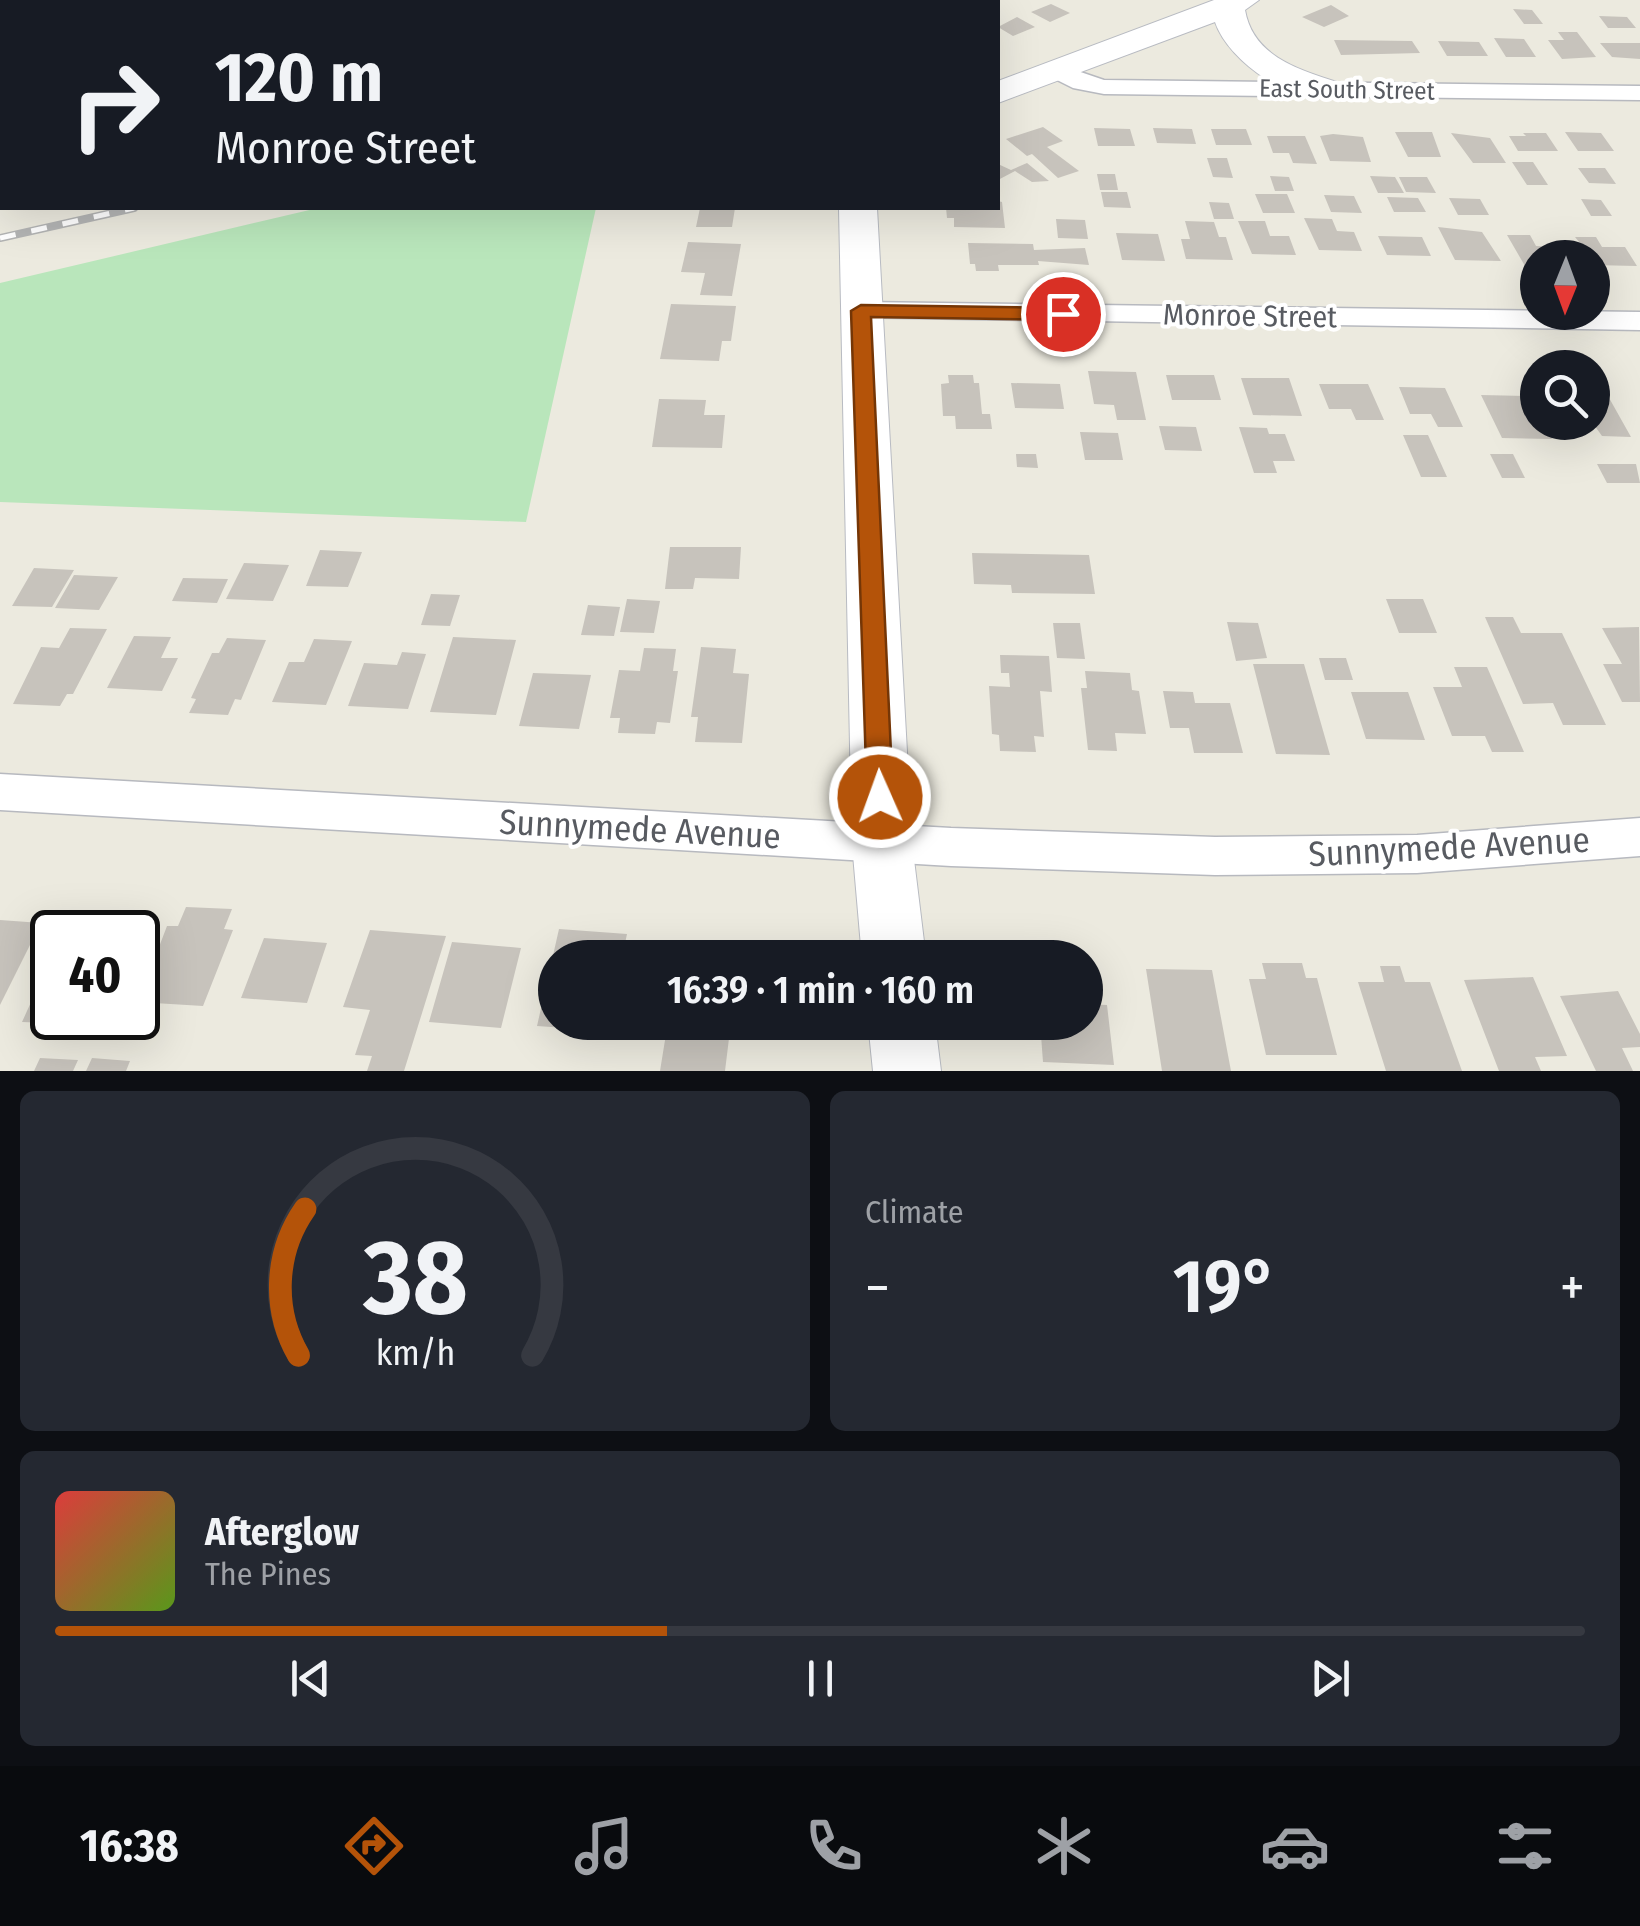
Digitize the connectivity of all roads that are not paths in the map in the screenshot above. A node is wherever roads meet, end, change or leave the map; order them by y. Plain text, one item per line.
1 (1236, 3) edge
2 (1048, 74) junction
3 (1000, 83) edge
4 (1328, 90) junction
5 (1640, 92) edge
6 (1000, 93) edge
7 (858, 210) edge
8 (861, 311) junction
9 (1640, 321) edge
10 (0, 792) edge
11 (1640, 837) edge
12 (882, 843) junction
13 (892, 940) edge
14 (903, 1040) edge
15 (907, 1071) edge

1 - 2 street
1 - 4 street
2 - 3 street
2 - 4 street, East South Street
2 - 6 street
4 - 5 street, East South Street
7 - 8 street
8 - 9 street, Monroe Street
8 - 12 street
10 - 12 street, Sunnymede Avenue
11 - 12 street, Sunnymede Avenue
12 - 13 street
14 - 15 street

